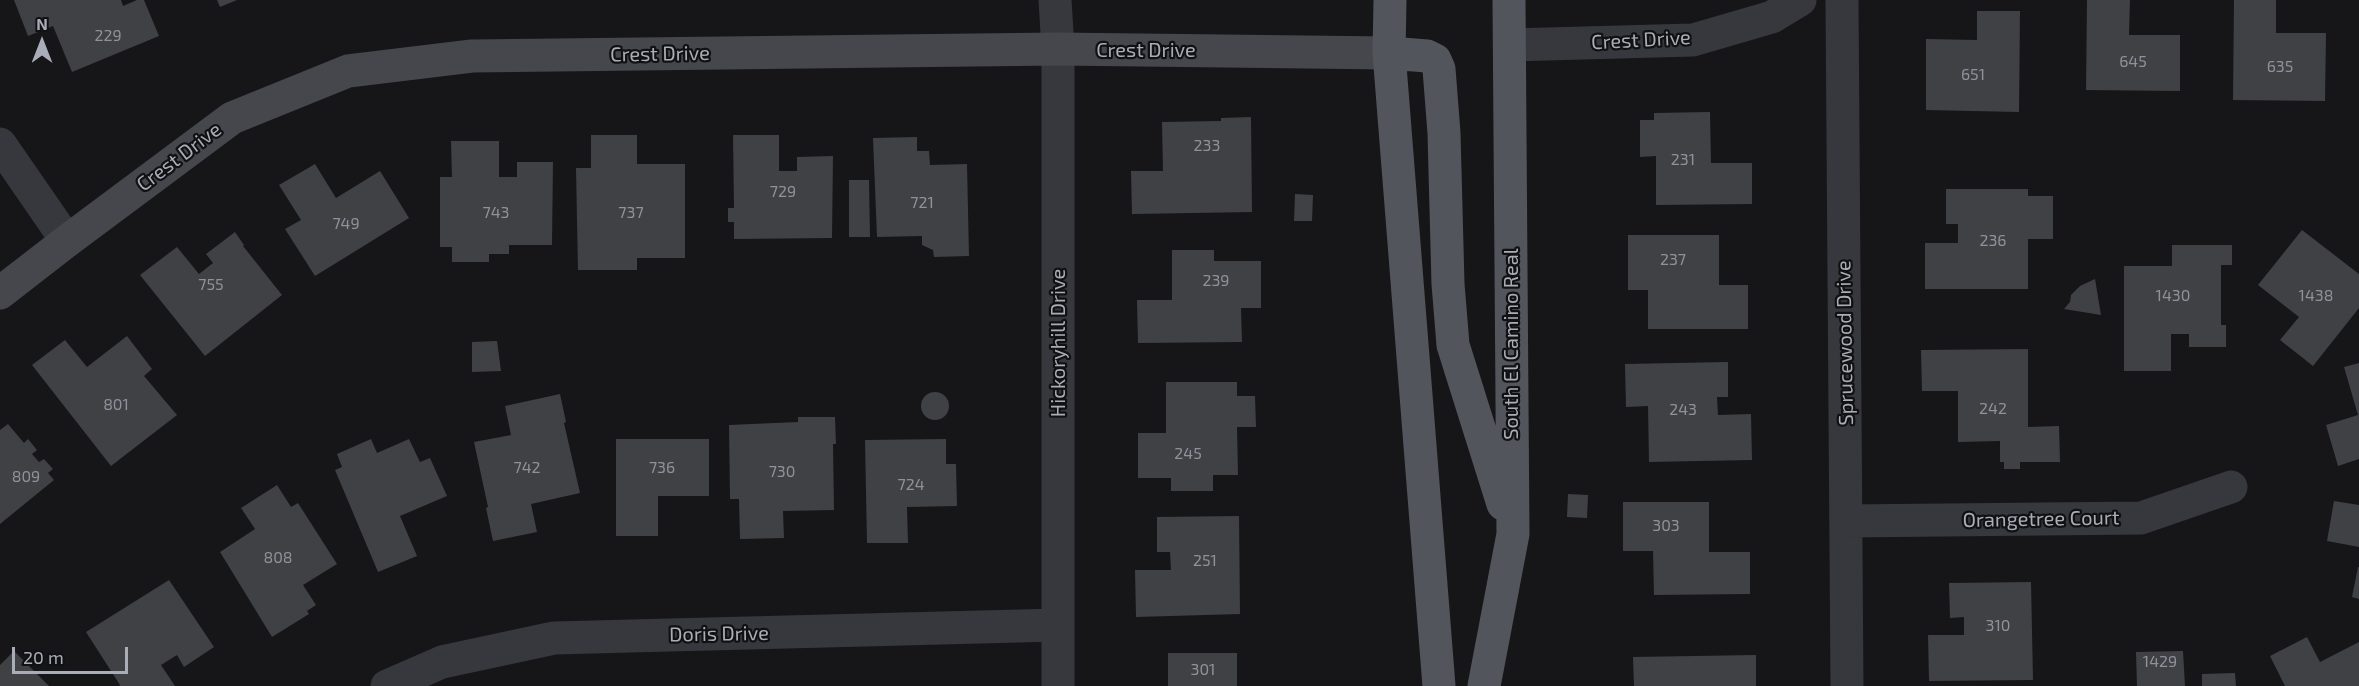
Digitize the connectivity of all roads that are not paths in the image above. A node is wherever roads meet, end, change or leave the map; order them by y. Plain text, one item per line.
1 (1055, 0) edge
2 (1390, 0) edge
3 (1509, 0) edge
4 (1800, 0) edge
5 (1842, 0) edge
6 (1510, 45) junction
7 (1058, 49) junction
8 (1389, 52) junction
9 (0, 144) edge
10 (67, 241) junction
11 (0, 293) edge
12 (2230, 487) dead end
13 (1846, 522) junction
14 (1513, 534) junction
15 (1058, 625) junction
16 (387, 686) edge
17 (1058, 686) edge
18 (1439, 686) edge
19 (1484, 686) edge
20 (1846, 686) edge

1 - 7 street, Hickoryhill Drive
2 - 8 main road
3 - 6 main road, South El Camino Real
4 - 6 street, Crest Drive
5 - 13 street, Sprucewood Drive
6 - 14 main road, South El Camino Real
7 - 8 street, Crest Drive
7 - 10 street, Crest Drive
7 - 15 street, Hickoryhill Drive
8 - 14 main road
8 - 18 main road
9 - 10 street
10 - 11 street, Crest Drive
12 - 13 street, Orangetree Court
13 - 20 street, Sprucewood Drive
14 - 19 main road, South El Camino Real
15 - 16 street, Doris Drive
15 - 17 street, Hickoryhill Drive

